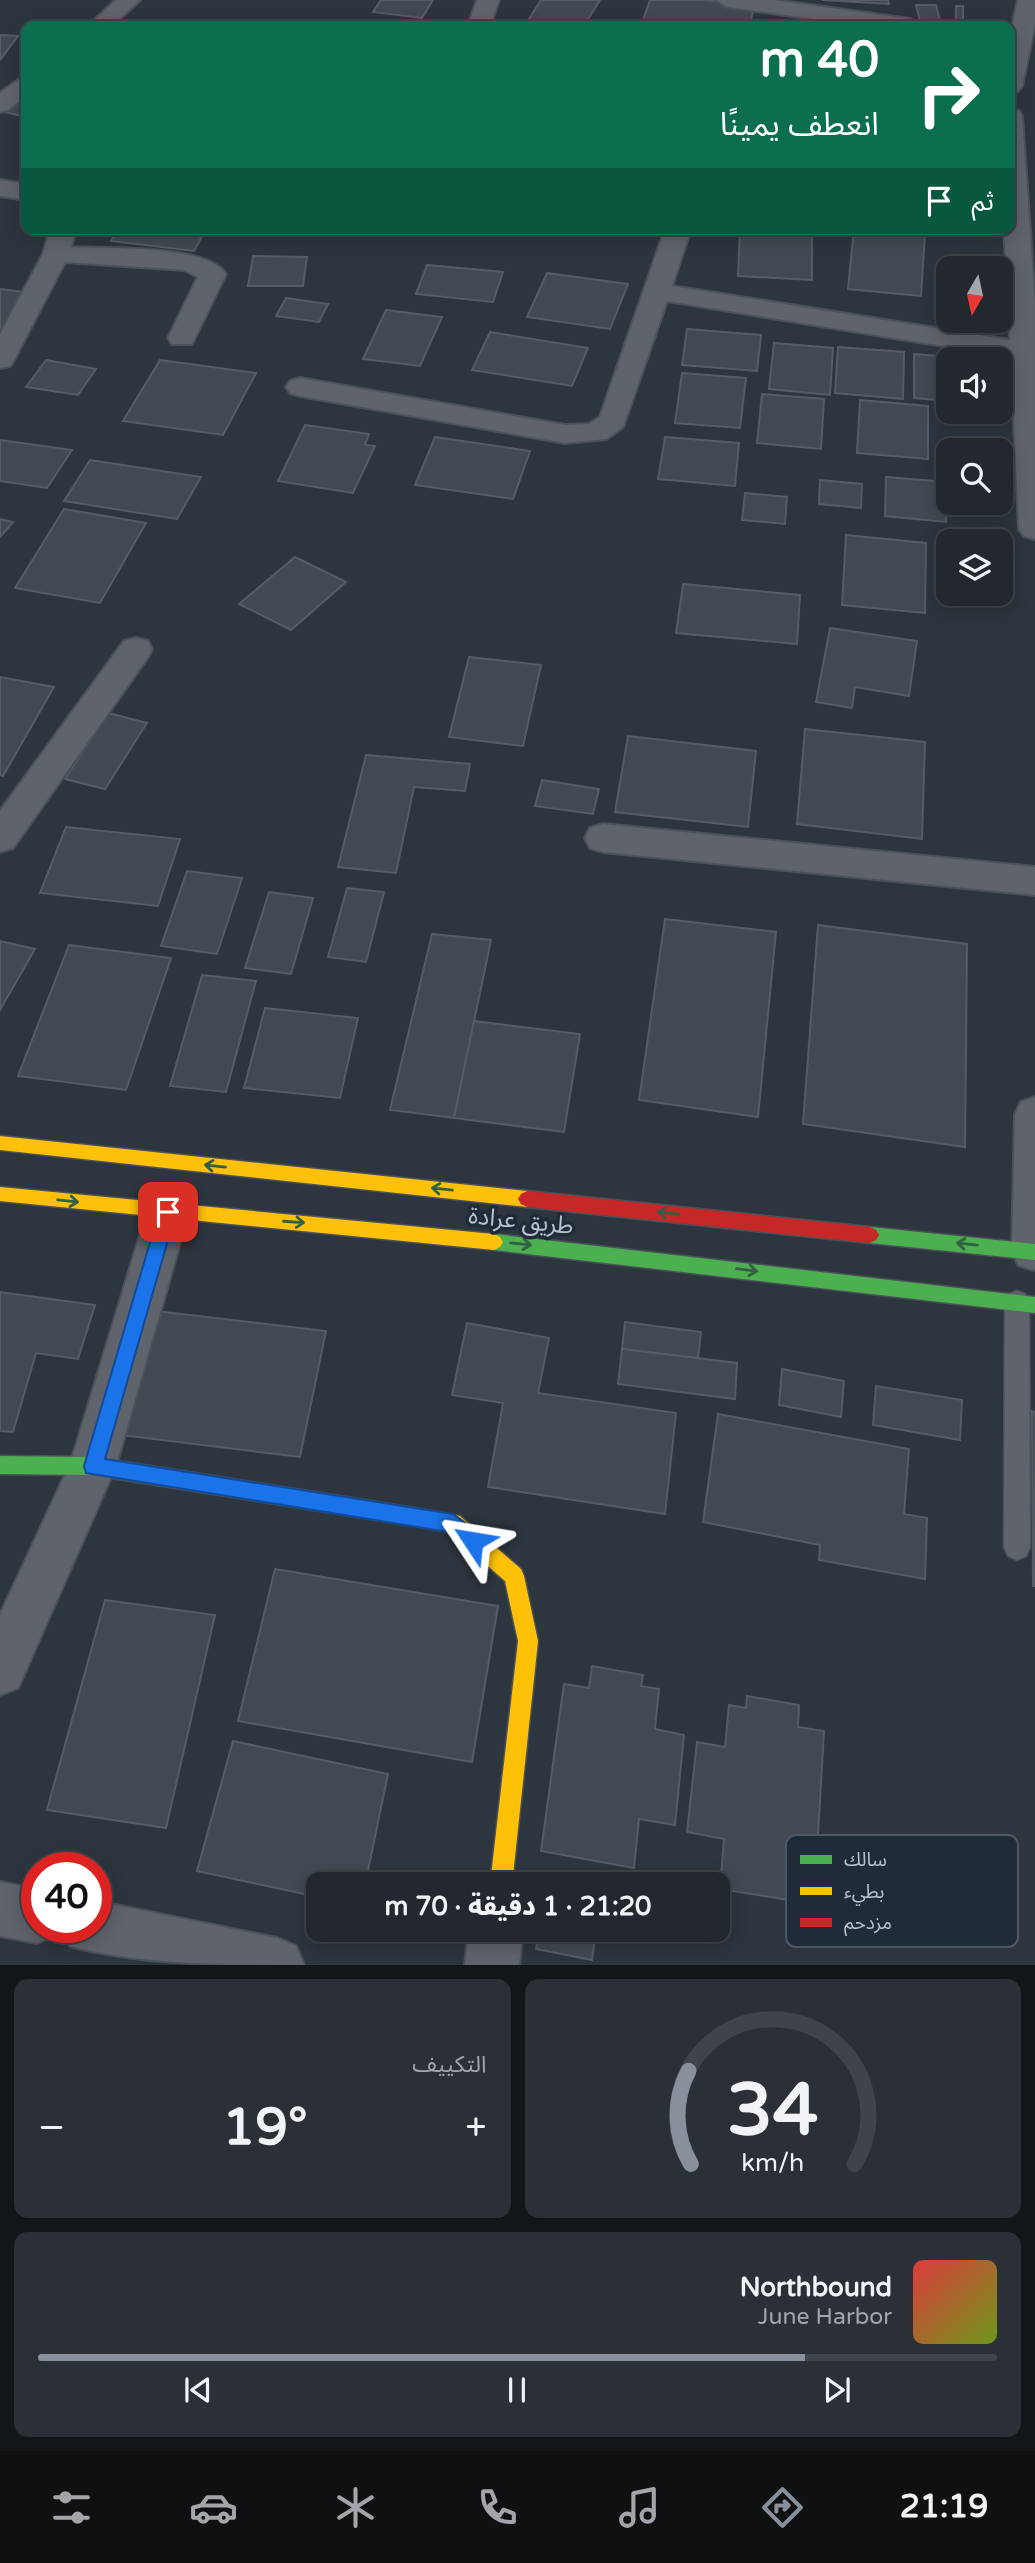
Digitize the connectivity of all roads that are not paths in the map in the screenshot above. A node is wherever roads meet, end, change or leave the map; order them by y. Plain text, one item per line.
1 (128, 0) edge
2 (488, 0) edge
3 (727, 0) edge
4 (1029, 0) edge
5 (755, 10) edge
6 (105, 21) edge
7 (481, 21) edge
8 (862, 21) edge
9 (1015, 63) edge
10 (21, 89) edge
11 (1015, 92) edge
12 (1035, 92) edge
13 (0, 105) edge
14 (1015, 148) edge
15 (0, 188) edge
16 (21, 190) edge
17 (1025, 212) edge
18 (676, 235) edge
19 (60, 242) edge
20 (656, 291) junction
21 (183, 338) dead end
22 (1028, 352) edge
23 (0, 360) edge
24 (300, 387) dead end
25 (1035, 529) edge
26 (136, 649) dead end
27 (0, 838) edge
28 (603, 838) dead end
29 (1035, 881) edge
30 (1035, 1114) edge
31 (0, 1143) edge
32 (0, 1194) edge
33 (168, 1212) junction
34 (1034, 1252) edge
35 (1026, 1304) edge
36 (0, 1465) edge
37 (93, 1466) junction
38 (1017, 1547) dead end
39 (0, 1670) edge
40 (502, 1872) edge
41 (0, 1909) edge
42 (21, 1913) edge
43 (112, 1932) edge
44 (495, 1942) edge
45 (277, 1965) edge
46 (492, 1965) edge

1 - 6 street
2 - 7 street
3 - 5 street
4 - 9 street
5 - 8 street
10 - 13 street
11 - 12 street
14 - 17 street
15 - 16 street
17 - 22 street
18 - 20 street
19 - 21 street
19 - 23 street
20 - 22 street
20 - 24 street
22 - 25 street
26 - 27 street
28 - 29 street
30 - 34 street
34 -> 31 main road, طريق عرادة
32 -> 33 main road, طريق عرادة
33 -> 35 main road, طريق عرادة
33 - 37 street
35 - 38 lane
36 - 37 main road
37 - 39 street
37 - 40 main road
41 - 42 street
43 - 45 street
44 - 46 street

